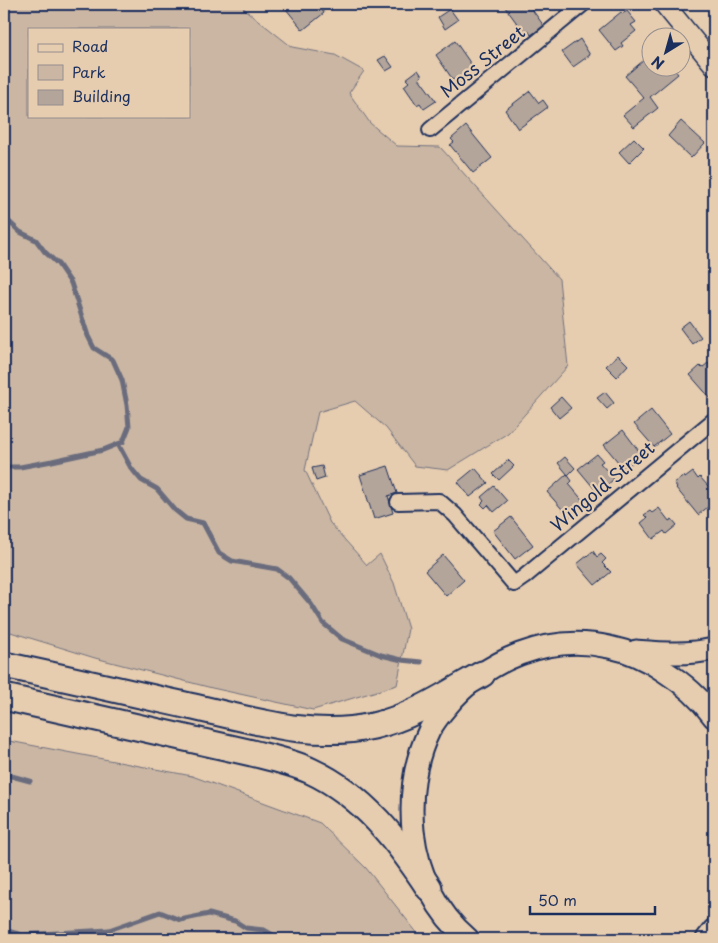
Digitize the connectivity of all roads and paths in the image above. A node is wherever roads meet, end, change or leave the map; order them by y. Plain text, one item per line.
1 (583, 4) edge
2 (664, 4) edge
3 (714, 65) edge
4 (430, 130) dead end
5 (714, 420) edge
6 (398, 502) dead end
7 (609, 647) junction
8 (714, 649) edge
9 (4, 653) edge
10 (4, 665) edge
11 (482, 674) junction
12 (134, 694) junction
13 (4, 699) edge
14 (714, 717) edge
15 (429, 888) junction
16 (714, 930) edge
17 (468, 939) edge
18 (707, 939) edge

1 - 4 street, Moss Street
2 - 3 street
5 - 6 street, Wingold Street
7 - 8 main road
7 - 11 main road
7 - 14 main road
9 - 12 highway
10 - 12 highway
11 - 12 highway
11 - 15 main road
13 - 15 highway
15 - 17 main road
16 - 18 main road

